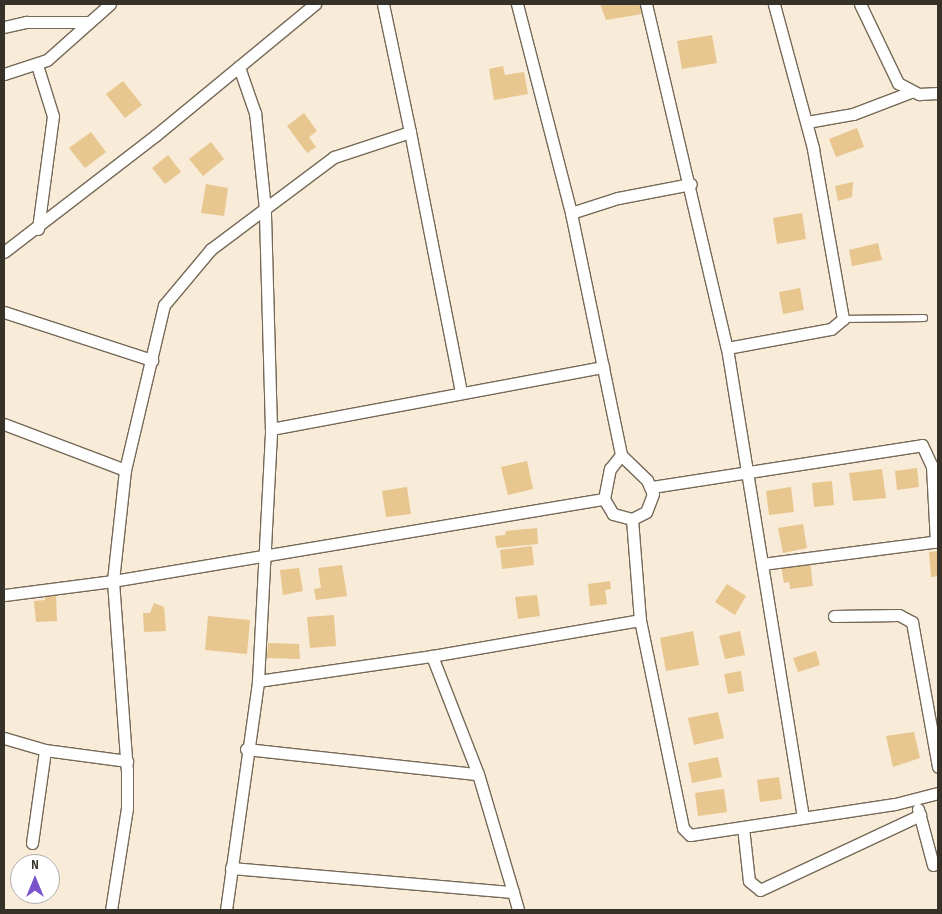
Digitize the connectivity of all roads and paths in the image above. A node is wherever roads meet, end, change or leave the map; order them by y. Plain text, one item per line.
1 (110, 4) edge
2 (316, 4) edge
3 (383, 4) edge
4 (517, 4) edge
5 (646, 4) edge
6 (774, 4) edge
7 (860, 4) edge
8 (89, 22) junction
9 (4, 27) edge
10 (37, 65) junction
11 (239, 67) junction
12 (4, 74) edge
13 (911, 92) junction
14 (938, 93) edge
15 (807, 122) junction
16 (410, 132) junction
17 (691, 184) junction
18 (265, 209) junction
19 (571, 213) junction
20 (38, 229) junction
21 (4, 252) edge
22 (4, 312) edge
23 (924, 318) dead end
24 (843, 319) junction
25 (727, 348) junction
26 (152, 360) junction
27 (603, 367) junction
28 (461, 393) junction
29 (4, 424) edge
30 (271, 429) junction
31 (621, 455) junction
32 (935, 466) edge
33 (125, 470) junction
34 (746, 470) junction
35 (652, 488) junction
36 (604, 498) junction
37 (632, 519) junction
38 (937, 542) edge
39 (268, 555) junction
40 (762, 564) junction
41 (113, 581) junction
42 (4, 595) edge
43 (834, 616) dead end
44 (640, 620) junction
45 (432, 656) junction
46 (258, 681) junction
47 (4, 738) edge
48 (246, 749) junction
49 (45, 750) junction
50 (127, 761) junction
51 (938, 767) edge
52 (478, 774) junction
53 (938, 794) edge
54 (916, 800) junction
55 (920, 815) junction
56 (803, 816) junction
57 (744, 827) junction
58 (32, 843) dead end
59 (933, 865) dead end
60 (231, 868) junction
61 (513, 892) junction
62 (111, 910) edge
63 (226, 910) edge
64 (518, 910) edge

1 - 8 street
2 - 11 street
3 - 16 street
4 - 19 street
5 - 17 street
6 - 15 street
7 - 13 street
8 - 9 street
8 - 10 street
10 - 12 street
10 - 20 street
11 - 18 street
11 - 20 street
13 - 14 street
13 - 15 street
15 - 24 street
16 - 18 street
16 - 28 street
17 - 19 street
17 - 25 street
18 - 26 street
18 - 30 street
19 - 27 street
20 - 21 street
22 - 26 street
23 - 24 lane
24 - 25 street
25 - 34 street
26 - 33 street
27 - 28 street
27 - 31 street
28 - 30 street
29 - 33 street
30 - 39 street
31 - 35 street
31 - 36 street
32 - 34 street
32 - 38 street
33 - 41 street
34 - 35 street
34 - 40 street
35 - 37 street
36 - 37 street
36 - 39 street
37 - 44 street
38 - 40 street
39 - 41 street
39 - 46 street
40 - 56 street
41 - 42 street
41 - 50 street
43 - 51 street
44 - 45 street
44 - 57 street
45 - 46 street
45 - 52 street
46 - 48 street
47 - 49 street
48 - 52 street
48 - 60 street
49 - 50 street
49 - 58 street
50 - 62 street
52 - 61 street
53 - 54 street
54 - 55 street
54 - 56 street
55 - 57 street
55 - 59 street
56 - 57 street
60 - 61 street
60 - 63 street
61 - 64 street

